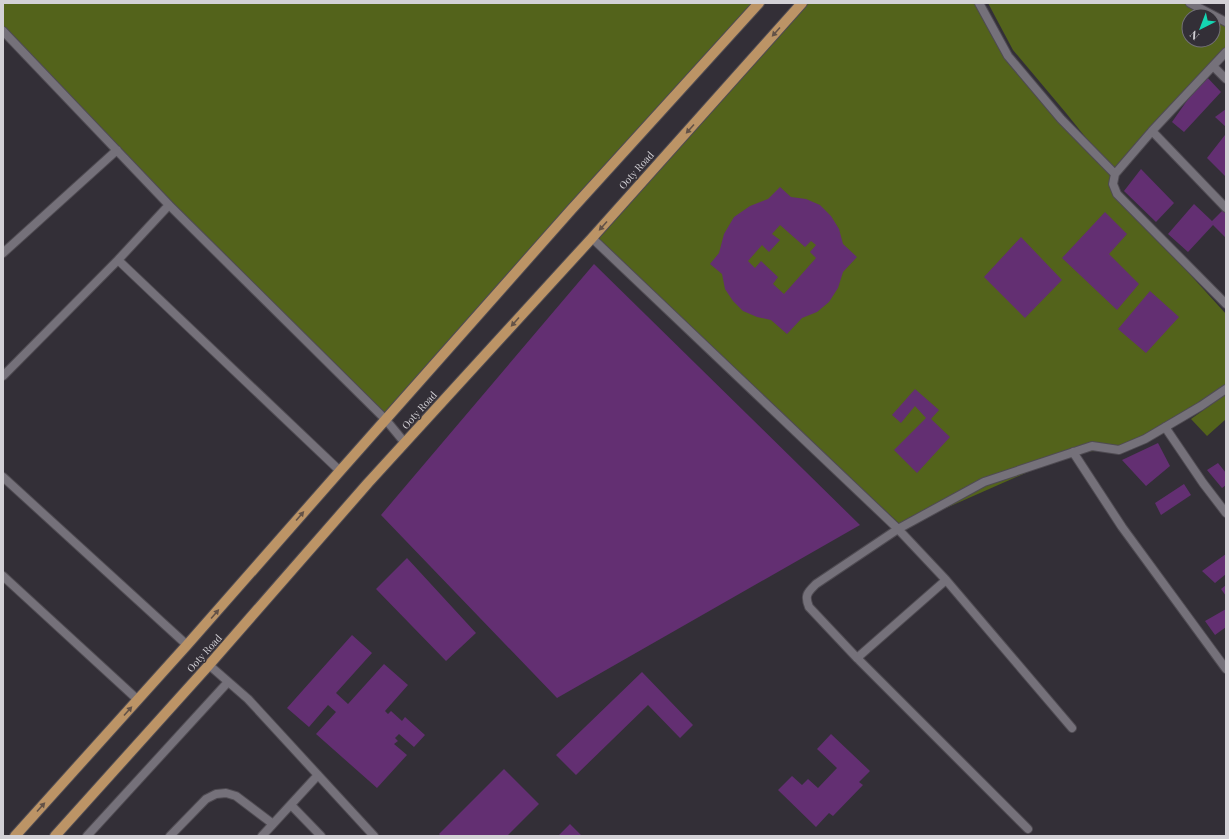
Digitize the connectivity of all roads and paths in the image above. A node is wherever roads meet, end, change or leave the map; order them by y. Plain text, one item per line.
1 (759, 3) edge
2 (802, 3) edge
3 (978, 3) edge
4 (1190, 3) edge
5 (1226, 22) edge
6 (3, 31) edge
7 (1226, 52) edge
8 (1213, 66) junction
9 (1226, 79) edge
10 (1152, 131) junction
11 (117, 150) junction
12 (1115, 174) junction
13 (169, 205) junction
14 (1226, 208) edge
15 (592, 238) junction
16 (3, 253) edge
17 (118, 260) junction
18 (1226, 304) edge
19 (3, 376) edge
20 (1226, 389) edge
21 (386, 420) junction
22 (1165, 427) junction
23 (405, 443) junction
24 (1073, 452) junction
25 (340, 471) junction
26 (3, 477) edge
27 (1226, 513) edge
28 (898, 530) junction
29 (3, 576) edge
30 (946, 580) junction
31 (187, 646) junction
32 (857, 658) junction
33 (209, 665) junction
34 (1226, 669) edge
35 (228, 682) junction
36 (138, 700) junction
37 (1072, 728) dead end
38 (318, 775) junction
39 (291, 804) junction
40 (273, 824) junction
41 (1028, 829) dead end
42 (15, 836) edge
43 (55, 836) edge
44 (87, 836) edge
45 (170, 836) edge
46 (262, 836) edge
47 (321, 836) edge
48 (374, 836) edge

1 - 21 main road, Ooty Road
2 -> 15 main road, Ooty Road
3 - 12 street
4 - 5 street
6 - 11 street
7 - 8 street
8 - 9 street
8 - 10 street
10 - 12 street
10 - 14 street
11 - 13 street
11 - 16 street
12 - 18 street
13 - 17 street
13 - 21 street
15 -> 23 main road, Ooty Road
15 - 28 street
17 - 19 street
17 - 25 street
20 - 22 street
21 - 23 street
21 - 25 main road, Ooty Road
22 - 24 street
22 - 27 street
23 - 33 main road, Ooty Road
24 - 28 street
24 - 34 street
31 -> 25 main road, Ooty Road
26 - 31 street
28 - 30 street
28 - 32 street
29 - 36 street
30 - 32 street
30 - 37 street
31 - 36 main road, Ooty Road
32 - 41 street
33 - 35 street
33 - 43 main road, Ooty Road
35 - 38 street
35 - 44 street
42 -> 36 main road, Ooty Road
38 - 39 street
38 - 48 street
39 - 40 street
39 - 47 street
40 - 45 street
40 - 46 street

